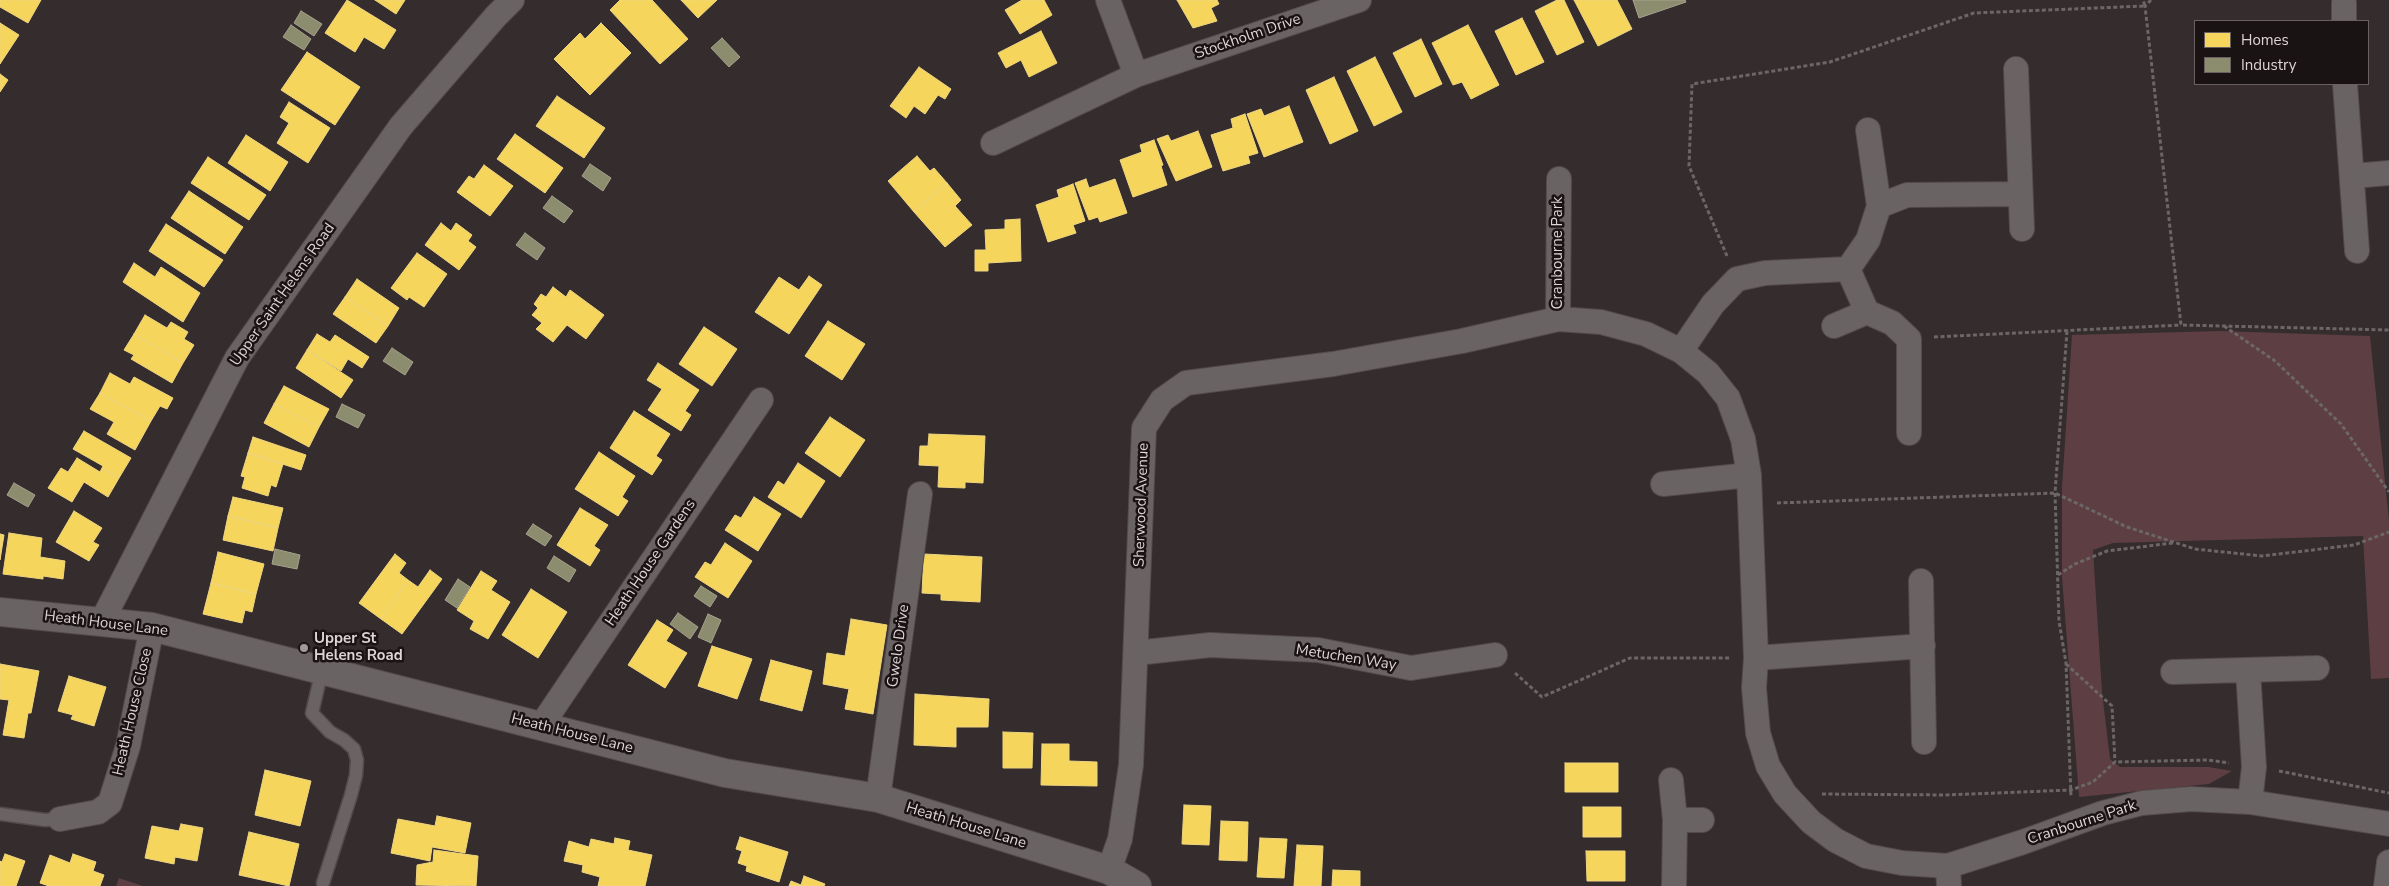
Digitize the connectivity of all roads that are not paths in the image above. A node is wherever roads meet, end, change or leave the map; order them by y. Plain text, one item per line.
1 (512, 0) edge
2 (1108, 0) edge
3 (1360, 0) edge
4 (2016, 69) dead end
5 (1136, 75) junction
6 (2345, 85) edge
7 (1868, 130) dead end
8 (993, 143) dead end
9 (2389, 173) edge
10 (2353, 176) junction
11 (1559, 178) dead end
12 (2020, 194) junction
13 (1879, 206) junction
14 (2022, 229) dead end
15 (2357, 251) dead end
16 (1848, 269) junction
17 (1867, 312) junction
18 (1558, 319) junction
19 (1834, 326) dead end
20 (1681, 351) junction
21 (761, 400) dead end
22 (1910, 433) dead end
23 (1750, 474) junction
24 (1663, 484) dead end
25 (920, 494) dead end
26 (1921, 581) dead end
27 (0, 612) edge
28 (101, 622) junction
29 (152, 627) junction
30 (1923, 646) junction
31 (1136, 653) junction
32 (1495, 655) road end
33 (1756, 658) junction
34 (2317, 668) dead end
35 (322, 670) junction
36 (2248, 671) junction
37 (2174, 672) dead end
38 (541, 726) junction
39 (1924, 742) dead end
40 (1670, 780) dead end
41 (878, 798) junction
42 (2250, 802) junction
43 (0, 814) edge
44 (60, 819) joint
45 (1675, 820) junction
46 (1702, 820) dead end
47 (2389, 824) edge
48 (2389, 862) edge
49 (1109, 870) junction
50 (1949, 876) edge
51 (323, 883) dead end
52 (1137, 886) edge
53 (1674, 886) edge
54 (2386, 886) edge

1 - 28 street, Upper Saint Helens Road
2 - 5 street
3 - 5 street, Stockholm Drive
4 - 12 street
5 - 8 street, Stockholm Drive
6 - 10 street
7 - 13 street
9 - 10 street
10 - 15 street
11 - 18 street, Cranbourne Park
12 - 13 street
12 - 14 street
13 - 16 street
16 - 17 street
16 - 20 street
17 - 19 street
17 - 22 street
18 - 20 street, Cranbourne Park
18 - 31 street, Sherwood Avenue
20 - 23 street, Cranbourne Park
21 - 38 street, Heath House Gardens
23 - 24 street
23 - 33 street, Cranbourne Park
25 - 41 street, Gwelo Drive
26 - 30 street
27 - 28 street, Heath House Lane
28 - 29 street, Heath House Lane
29 - 35 street, Heath House Lane
29 - 44 street, Heath House Close
30 - 33 street
30 - 39 street
31 - 32 street, Metuchen Way
31 - 49 street, Sherwood Avenue
33 - 50 street, Cranbourne Park
34 - 36 street
35 - 38 street, Heath House Lane
35 - 51 lane
36 - 37 street
36 - 42 street
38 - 41 street, Heath House Lane
40 - 45 street
41 - 49 street, Heath House Lane
42 - 47 street, Cranbourne Park
42 - 50 street, Cranbourne Park
43 - 44 lane
45 - 46 street
45 - 53 street
48 - 54 street
49 - 52 street, Heath House Lane

